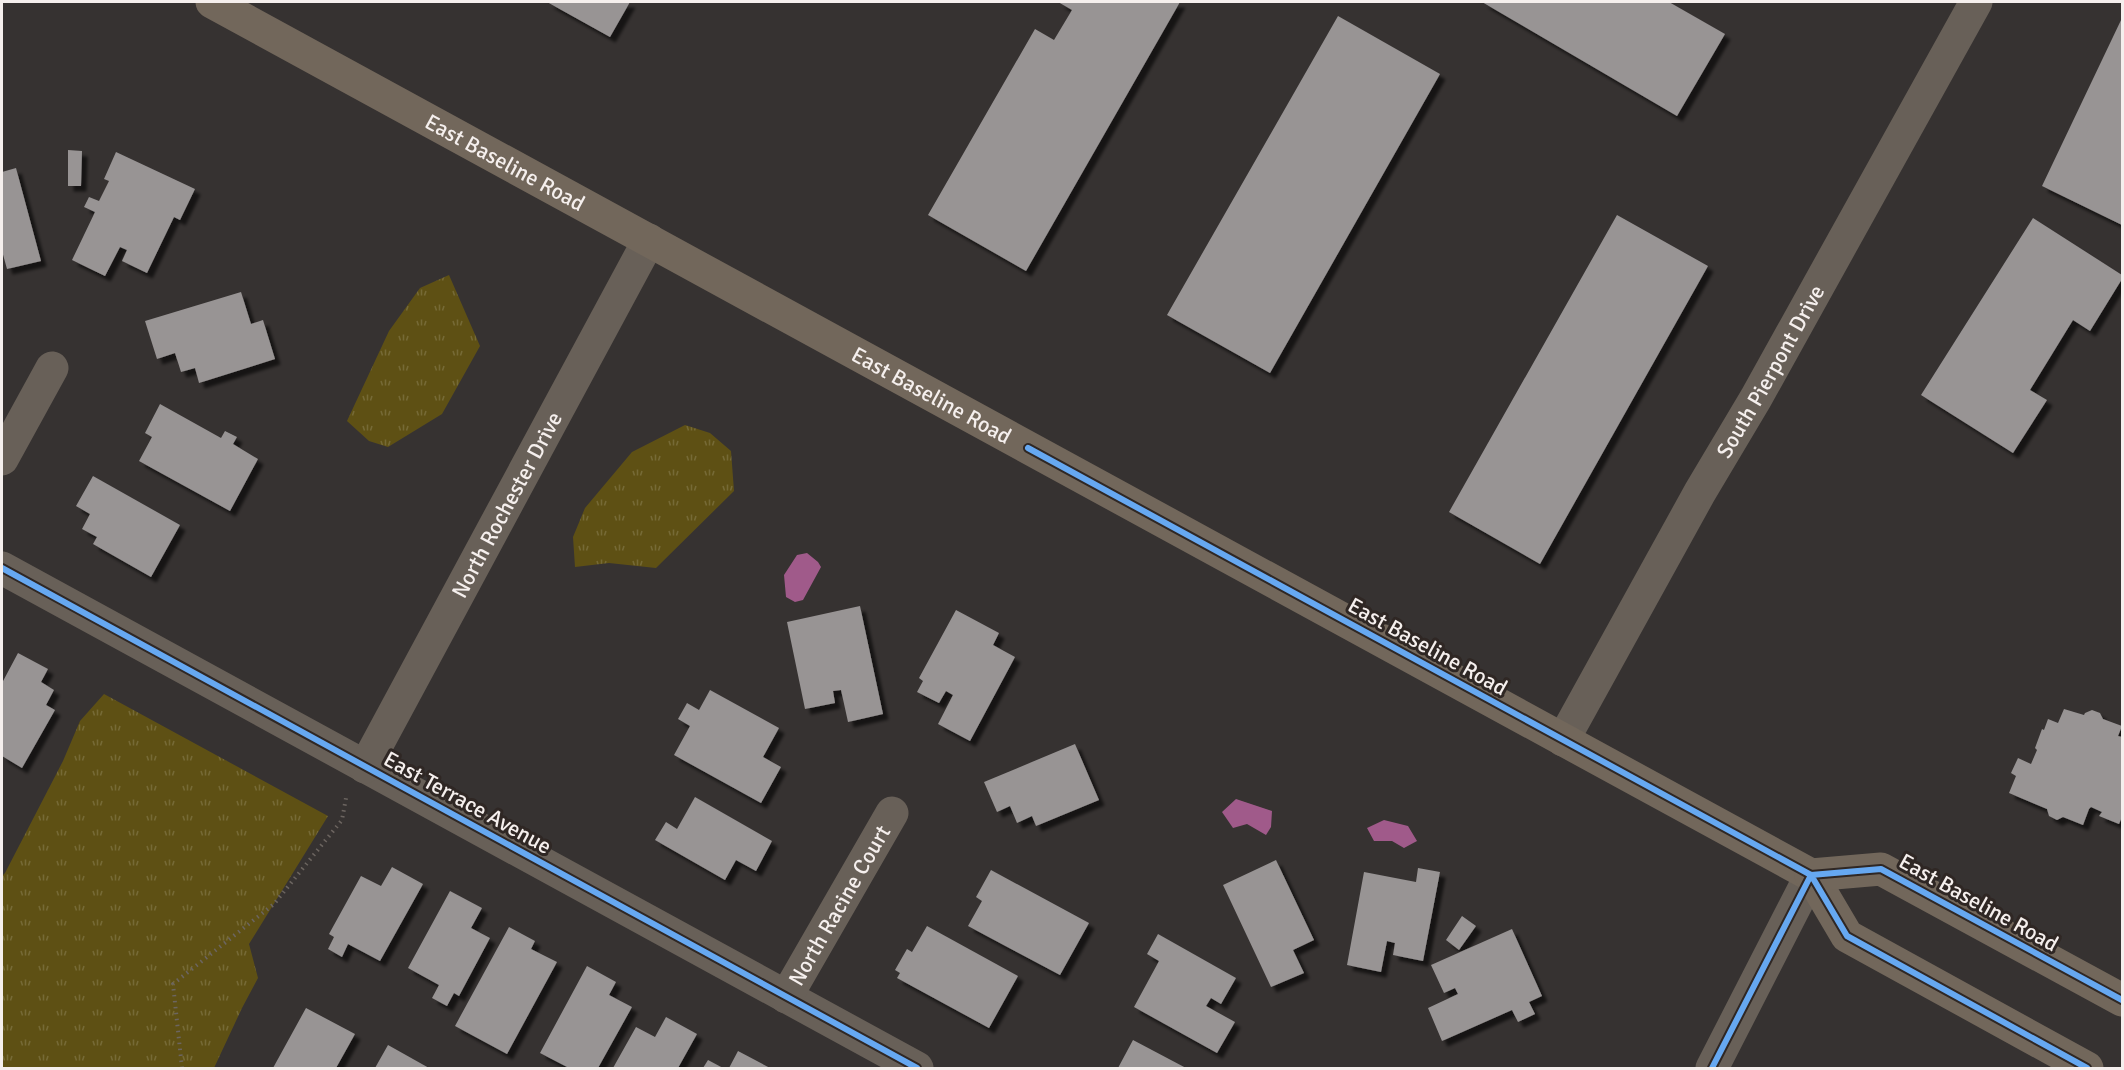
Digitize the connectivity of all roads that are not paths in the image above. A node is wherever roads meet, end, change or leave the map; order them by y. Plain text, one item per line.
1 (212, 2) edge
2 (1976, 2) edge
3 (649, 240) junction
4 (52, 368) dead end
5 (2, 459) edge
6 (2, 568) edge
7 (1563, 740) junction
8 (354, 779) junction
9 (892, 813) dead end
10 (1811, 875) junction
11 (786, 997) junction
12 (2122, 1000) edge
13 (917, 1068) edge
14 (1712, 1068) edge
15 (2087, 1068) edge

1 - 3 main road, East Baseline Road
2 - 7 street, South Pierpont Drive
3 - 7 main road, East Baseline Road
3 - 8 street, North Rochester Drive
4 - 5 street
6 - 8 street, East Terrace Avenue
7 - 10 main road, East Baseline Road
8 - 11 street, East Terrace Avenue
9 - 11 street, North Racine Court
10 - 12 main road, East Baseline Road
10 - 14 street
10 - 15 main road
11 - 13 street, East Terrace Avenue

